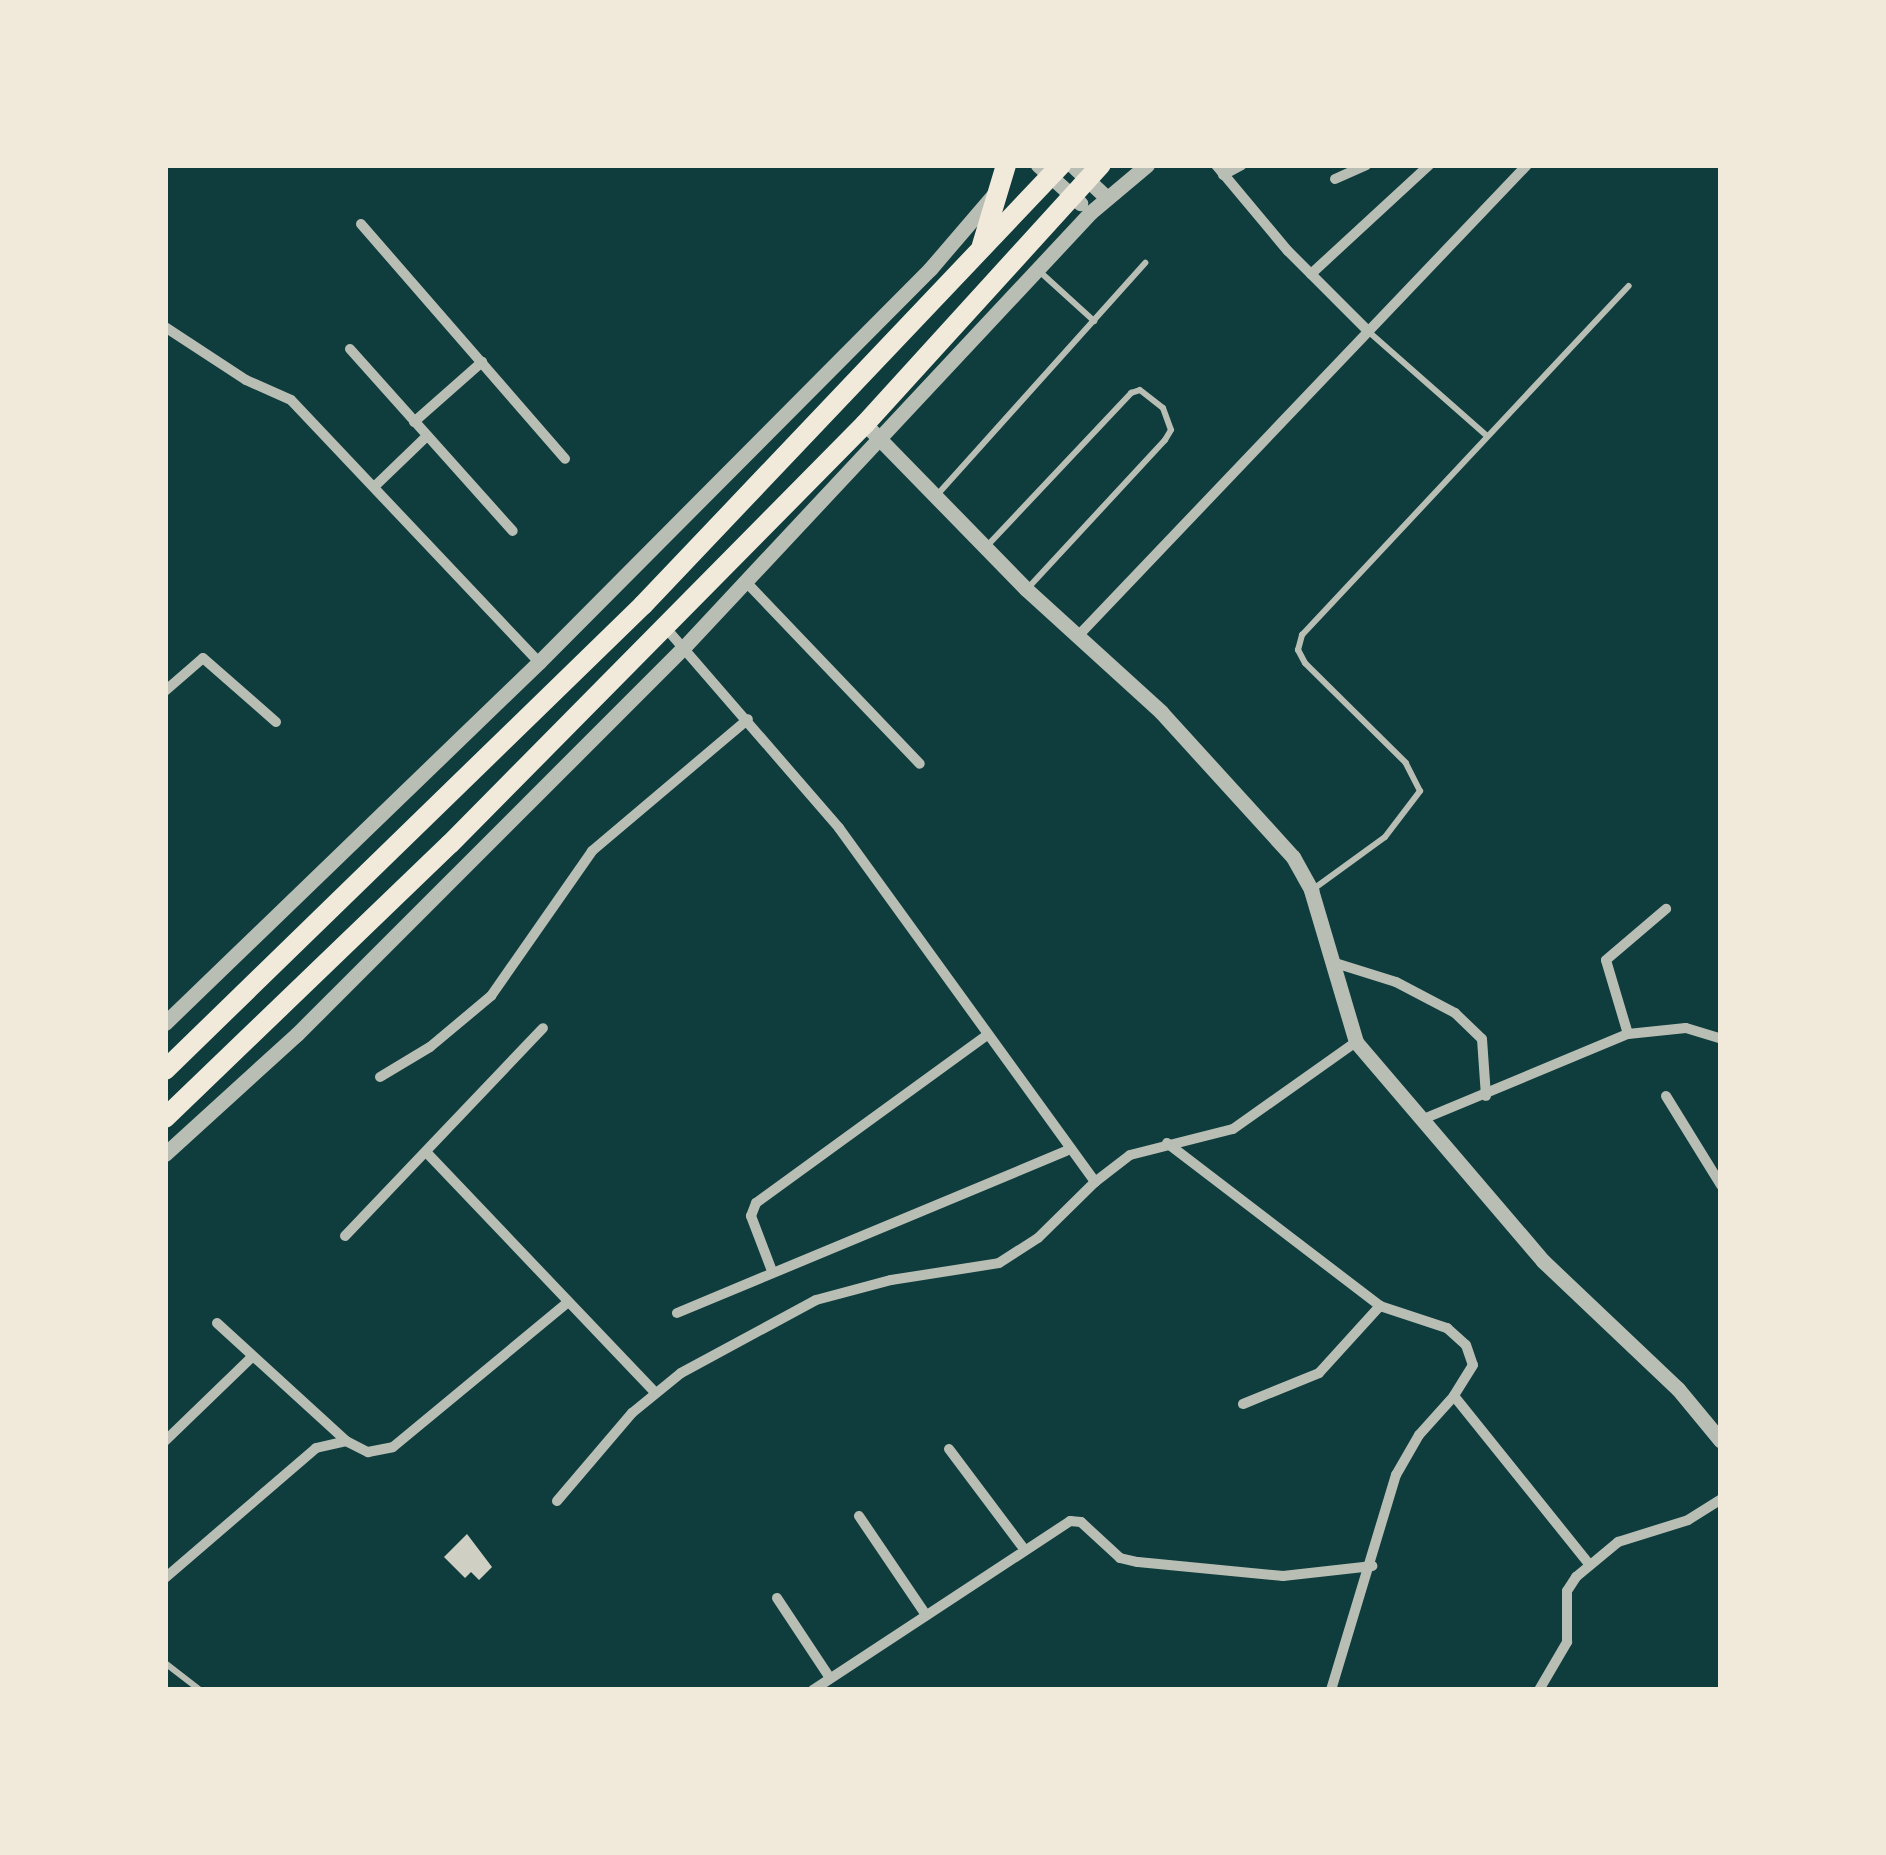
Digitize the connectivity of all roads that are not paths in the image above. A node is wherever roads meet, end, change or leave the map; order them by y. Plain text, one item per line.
1 (1006, 165) edge
2 (1147, 165) edge
3 (1242, 165) edge
4 (1366, 165) edge
5 (1429, 165) edge
6 (1527, 165) edge
7 (1050, 169) edge
8 (1086, 169) edge
9 (1220, 170) edge
10 (1335, 179) dead end
11 (999, 188) junction
12 (1070, 195) junction
13 (1107, 198) junction
14 (1091, 212) junction
15 (361, 224) dead end
16 (980, 252) junction
17 (1145, 263) dead end
18 (1037, 269) junction
19 (1311, 274) junction
20 (1629, 286) dead end
21 (1094, 322) junction
22 (165, 327) edge
23 (1368, 331) junction
24 (350, 348) dead end
25 (482, 362) junction
26 (414, 422) junction
27 (866, 424) junction
28 (427, 436) junction
29 (1488, 436) junction
30 (882, 441) junction
31 (566, 459) dead end
32 (374, 487) junction
33 (936, 496) junction
34 (513, 531) dead end
35 (985, 548) junction
36 (747, 582) junction
37 (1026, 589) junction
38 (665, 627) junction
39 (1078, 636) junction
40 (684, 646) junction
41 (540, 662) junction
42 (165, 691) edge
43 (748, 719) junction
44 (276, 722) dead end
45 (920, 764) dead end
46 (1311, 890) junction
47 (1666, 910) dead end
48 (1332, 962) junction
49 (165, 1023) edge
50 (543, 1028) dead end
51 (1628, 1034) junction
52 (986, 1036) junction
53 (1721, 1038) edge
54 (1356, 1042) junction
55 (165, 1070) edge
56 (380, 1077) dead end
57 (1486, 1096) junction
58 (1666, 1096) dead end
59 (165, 1118) edge
60 (1420, 1120) junction
61 (1166, 1143) junction
62 (1066, 1151) junction
63 (165, 1154) edge
64 (428, 1154) junction
65 (1095, 1182) junction
66 (1721, 1185) edge
67 (345, 1236) dead end
68 (772, 1271) junction
69 (566, 1304) junction
70 (1380, 1306) junction
71 (677, 1313) dead end
72 (217, 1323) dead end
73 (252, 1358) junction
74 (654, 1391) junction
75 (1454, 1396) junction
76 (1243, 1404) dead end
77 (165, 1441) edge
78 (346, 1441) junction
79 (1721, 1442) edge
80 (949, 1449) dead end
81 (1721, 1498) edge
82 (557, 1501) dead end
83 (859, 1516) dead end
84 (1024, 1549) junction
85 (1589, 1564) junction
86 (1372, 1566) junction
87 (165, 1578) edge
88 (776, 1598) dead end
89 (926, 1614) junction
90 (165, 1663) edge
91 (830, 1678) junction
92 (200, 1690) edge
93 (812, 1690) edge
94 (1331, 1690) edge
95 (1540, 1690) edge

1 - 11 highway
2 - 13 street
3 - 9 street
4 - 10 street
5 - 19 street
6 - 23 street
7 - 12 street
7 - 16 highway
8 - 12 highway
8 - 13 street
9 - 19 street
11 - 16 highway
11 - 41 street
12 - 14 street
12 - 27 highway
13 - 14 street
14 - 18 street
15 - 25 street
16 - 55 highway
17 - 21 lane
18 - 21 lane
18 - 30 street
19 - 23 street
20 - 29 lane
21 - 33 lane
22 - 32 street
23 - 29 lane
23 - 39 street
24 - 26 street
25 - 26 street
25 - 31 street
26 - 28 street
27 - 30 street
27 - 38 highway
28 - 32 street
28 - 34 street
29 - 46 lane
30 - 33 street
30 - 36 street
32 - 41 street
33 - 35 street
35 - 37 street
35 - 37 lane
36 - 40 street
36 - 45 street
37 - 39 street
38 - 40 street
38 - 59 highway
39 - 46 street
40 - 43 street
40 - 63 street
41 - 49 street
42 - 44 street
43 - 52 street
43 - 56 street
46 - 48 street
47 - 51 street
48 - 54 street
48 - 57 street
50 - 64 street
51 - 53 street
51 - 57 street
52 - 62 street
52 - 68 street
54 - 60 street
54 - 61 street
57 - 60 street
58 - 66 street
60 - 79 street
61 - 65 street
61 - 70 street
62 - 65 street
62 - 68 street
64 - 67 street
64 - 69 street
65 - 74 street
68 - 71 street
69 - 74 street
69 - 78 street
70 - 75 street
70 - 76 street
72 - 73 street
73 - 77 street
73 - 78 street
74 - 82 street
75 - 85 street
75 - 86 street
78 - 87 street
80 - 84 street
81 - 85 street
83 - 89 street
84 - 86 street
84 - 89 street
85 - 95 street
86 - 94 street
88 - 91 street
89 - 91 street
90 - 92 lane
91 - 93 street

